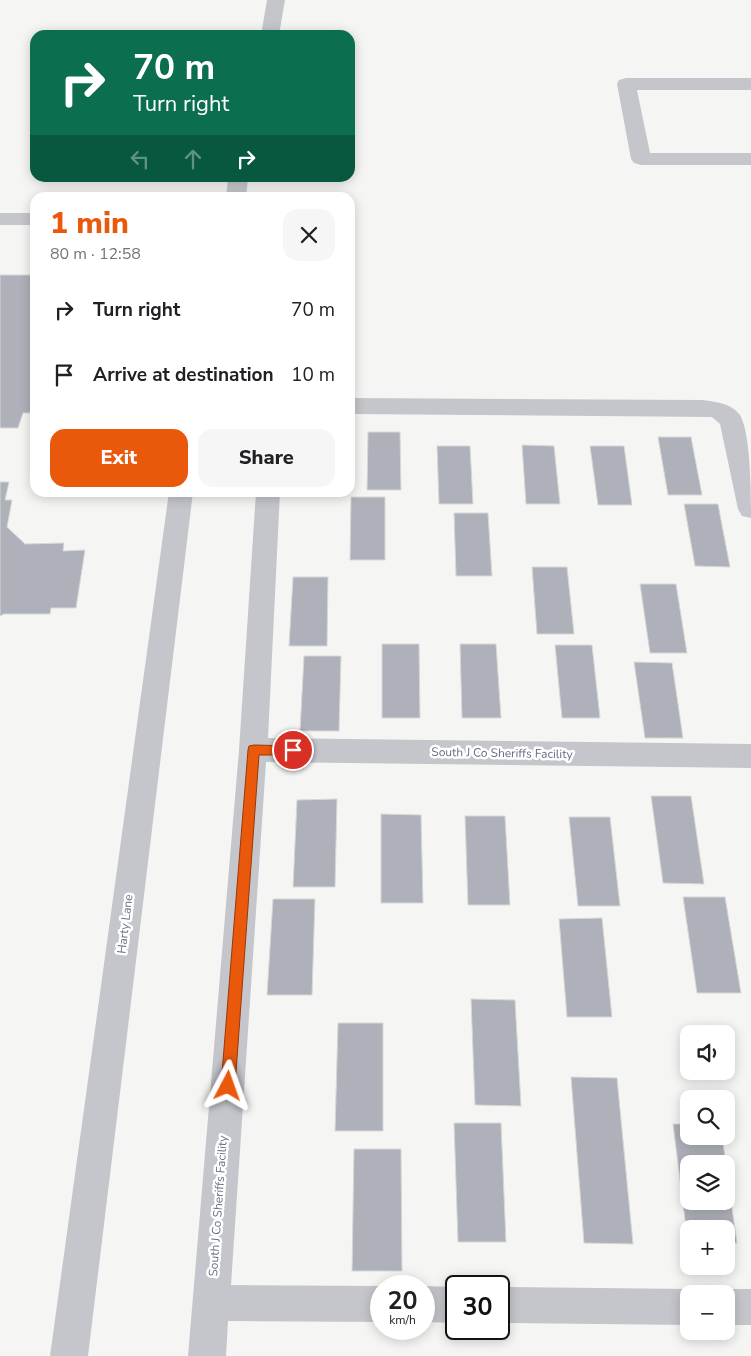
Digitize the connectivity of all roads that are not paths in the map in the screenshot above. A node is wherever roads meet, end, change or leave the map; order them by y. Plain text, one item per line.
1 (276, 0) edge
2 (271, 30) edge
3 (751, 84) edge
4 (751, 159) edge
5 (0, 219) edge
6 (30, 220) edge
7 (355, 406) edge
8 (180, 497) edge
9 (268, 497) edge
10 (751, 509) edge
11 (254, 750) junction
12 (751, 756) edge
13 (211, 1303) junction
14 (370, 1304) edge
15 (510, 1305) edge
16 (680, 1307) edge
17 (735, 1307) edge
18 (751, 1307) edge
19 (69, 1356) edge
20 (207, 1356) edge

1 - 2 street
3 - 4 street
5 - 6 street
7 - 10 street
8 - 19 street, Harty Lane
9 - 11 street, South J Co Sheriffs Facility
11 - 12 street, South J Co Sheriffs Facility
11 - 13 street, South J Co Sheriffs Facility
13 - 14 street
13 - 20 street, South J Co Sheriffs Facility
15 - 16 street
17 - 18 street

